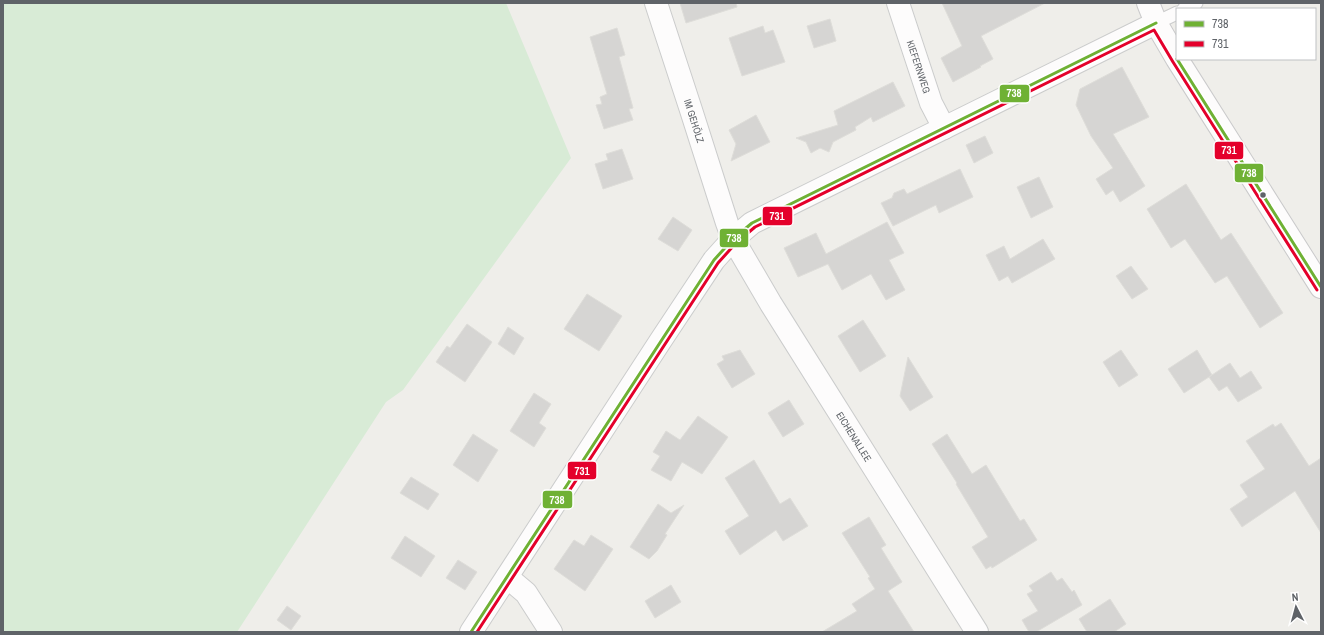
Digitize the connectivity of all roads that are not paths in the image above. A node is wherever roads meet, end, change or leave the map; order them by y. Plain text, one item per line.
1 (656, 3) edge
2 (898, 3) edge
3 (1148, 3) edge
4 (1196, 3) edge
5 (1186, 8) edge
6 (1176, 13) edge
7 (1156, 23) junction
8 (1176, 57) edge
9 (1178, 60) edge
10 (944, 128) junction
11 (733, 239) junction
12 (1321, 287) edge
13 (507, 577) junction
14 (471, 632) edge
15 (551, 632) edge
16 (977, 632) edge

1 - 11 street, IM GEHÖLZ
2 - 10 street, KIEFERNWEG
3 - 7 street
4 - 5 lane
6 - 7 lane
7 - 8 street
7 - 10 street
9 - 12 street
10 - 11 street
11 - 13 street
11 - 16 street, EICHENALLEE
13 - 14 street
13 - 15 street

